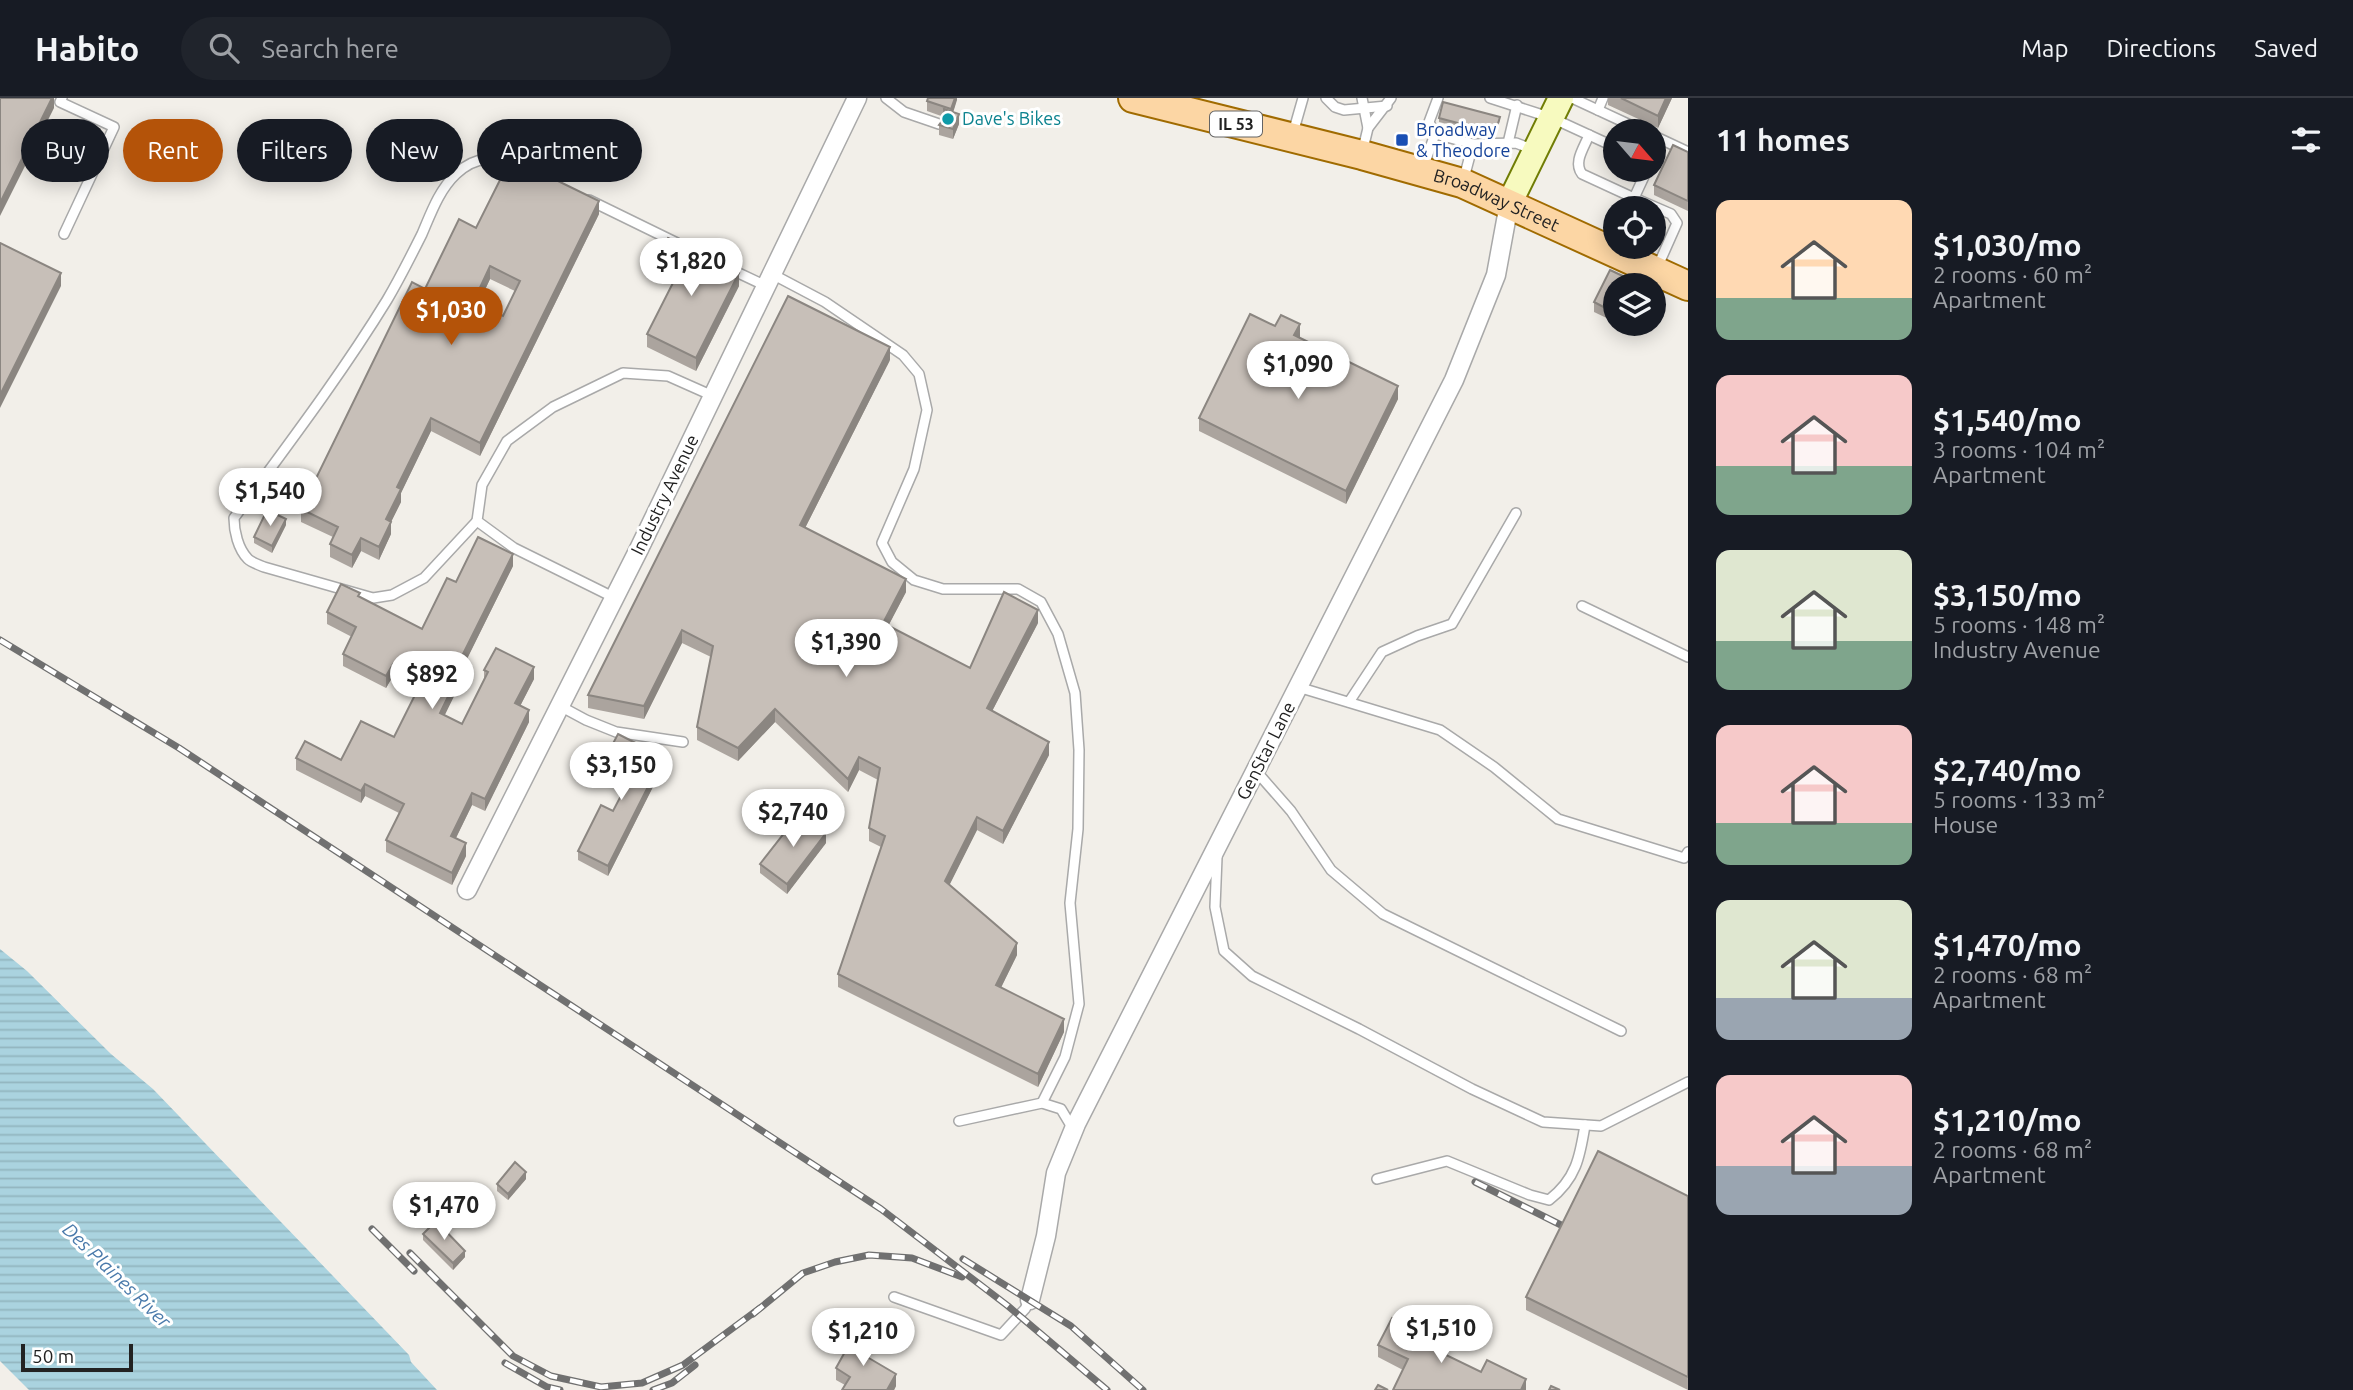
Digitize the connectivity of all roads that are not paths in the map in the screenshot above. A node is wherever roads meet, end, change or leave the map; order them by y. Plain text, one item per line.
1 (62, 98) edge
2 (858, 98) edge
3 (886, 98) edge
4 (1133, 98) edge
5 (1303, 98) edge
6 (1326, 98) edge
7 (1438, 98) edge
8 (1490, 98) edge
9 (1572, 98) edge
10 (1604, 98) edge
11 (1389, 102) edge
12 (1363, 103) edge
13 (1517, 105) junction
14 (1556, 108) edge
15 (1598, 110) junction
16 (1617, 119) edge
17 (939, 124) edge
18 (1435, 134) junction
19 (1589, 135) junction
20 (1292, 138) junction
21 (1365, 141) junction
22 (1603, 141) edge
23 (1666, 142) edge
24 (1508, 143) junction
25 (1473, 144) junction
26 (1535, 151) junction
27 (1688, 152) edge
28 (477, 162) edge
29 (1422, 171) junction
30 (1462, 183) junction
31 (577, 195) edge
32 (1630, 196) edge
33 (1509, 204) junction
34 (1666, 212) edge
35 (64, 234) dead end
36 (686, 247) edge
37 (1666, 248) edge
38 (1661, 259) edge
39 (722, 264) edge
40 (1656, 271) junction
41 (769, 280) junction
42 (1688, 286) edge
43 (713, 396) junction
44 (1516, 513) dead end
45 (477, 521) junction
46 (615, 598) junction
47 (1582, 606) dead end
48 (1688, 657) edge
49 (1298, 687) junction
50 (1349, 702) junction
51 (560, 706) junction
52 (683, 742) dead end
53 (1256, 771) junction
54 (1218, 845) junction
55 (1687, 857) edge
56 (467, 890) dead end
57 (1621, 1031) dead end
58 (1688, 1082) edge
59 (1042, 1103) junction
60 (959, 1121) dead end
61 (1585, 1125) junction
62 (1074, 1130) junction
63 (1377, 1179) dead end
64 (894, 1297) dead end
65 (1030, 1300) joint

1 - 35 lane
2 - 41 street, Industry Avenue
3 - 17 lane
4 - 20 main road, Broadway Street / IL 53
5 - 20 lane
6 - 12 lane
7 - 18 lane
8 - 13 lane
9 - 15 lane
10 - 15 lane
11 - 12 lane
11 - 21 lane
12 - 21 lane
13 - 14 lane
13 - 24 lane
14 - 19 lane
14 - 26 main road
15 - 16 lane
18 - 25 lane
18 - 29 lane
19 - 22 lane
19 - 32 lane
20 - 21 main road, Broadway Street / IL 53
21 - 29 main road, Broadway Street / IL 53
23 - 27 lane
24 - 25 lane
24 - 26 lane
25 - 30 lane
26 - 33 main road
28 - 45 lane
29 - 30 main road, Broadway Street / IL 53
30 - 33 main road, Broadway Street / IL 53
31 - 36 lane
33 - 40 main road, Broadway Street
33 - 49 street, GenStar Lane
34 - 37 lane
38 - 40 lane
39 - 41 lane
40 - 42 main road, Broadway Street
41 - 43 street, Industry Avenue
41 - 59 lane
43 - 45 lane
43 - 46 street, Industry Avenue
44 - 50 lane
45 - 46 lane
46 - 51 street, Industry Avenue
47 - 48 lane
49 - 50 lane
49 - 53 street, GenStar Lane
50 - 55 lane
51 - 52 lane
51 - 56 street, Industry Avenue
53 - 54 street, GenStar Lane
53 - 57 lane
54 - 61 lane
54 - 62 street, GenStar Lane
58 - 61 lane
59 - 60 lane
59 - 62 lane
61 - 63 lane
62 - 65 street, GenStar Lane
64 - 65 lane

